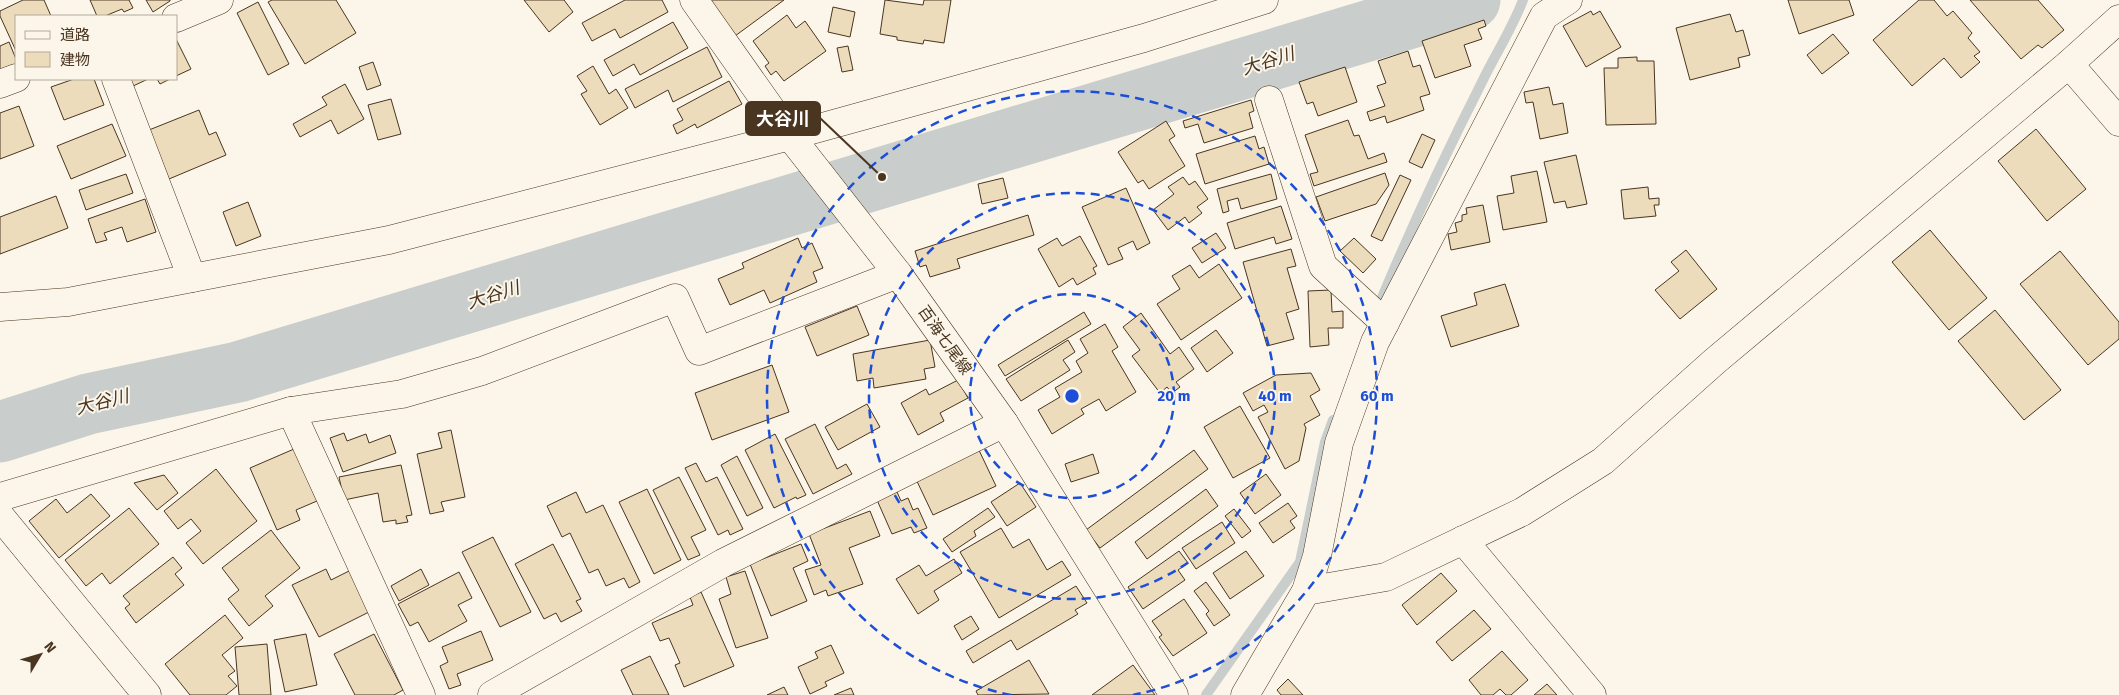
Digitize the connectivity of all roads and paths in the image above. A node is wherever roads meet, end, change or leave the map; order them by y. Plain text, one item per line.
1 (219, 0) edge
2 (694, 0) edge
3 (1264, 0) edge
4 (1568, 0) edge
5 (178, 17) edge
6 (2119, 19) edge
7 (2069, 64) junction
8 (15, 78) edge
9 (116, 80) edge
10 (0, 84) edge
11 (1269, 100) dead end
12 (2119, 122) edge
13 (790, 136) junction
14 (898, 274) junction
15 (192, 278) junction
16 (0, 307) edge
17 (1385, 323) junction
18 (291, 411) junction
19 (1004, 423) junction
20 (0, 497) edge
21 (0, 516) edge
22 (1463, 540) junction
23 (1306, 591) junction
24 (147, 695) edge
25 (421, 695) edge
26 (492, 695) edge
27 (1174, 695) edge
28 (1245, 695) edge
29 (1592, 695) edge

1 - 5 street
2 - 13 street, 百海七尾線
3 - 13 street
4 - 17 street
6 - 7 street
7 - 12 street
7 - 22 street
8 - 10 street
9 - 15 street
11 - 17 street
13 - 14 street, 百海七尾線
13 - 15 street
14 - 18 street
14 - 19 street, 百海七尾線
15 - 16 street
17 - 23 street
18 - 20 street
18 - 25 street
19 - 26 street
19 - 27 street, 百海七尾線
21 - 24 street
22 - 23 street
22 - 29 street
23 - 28 street

